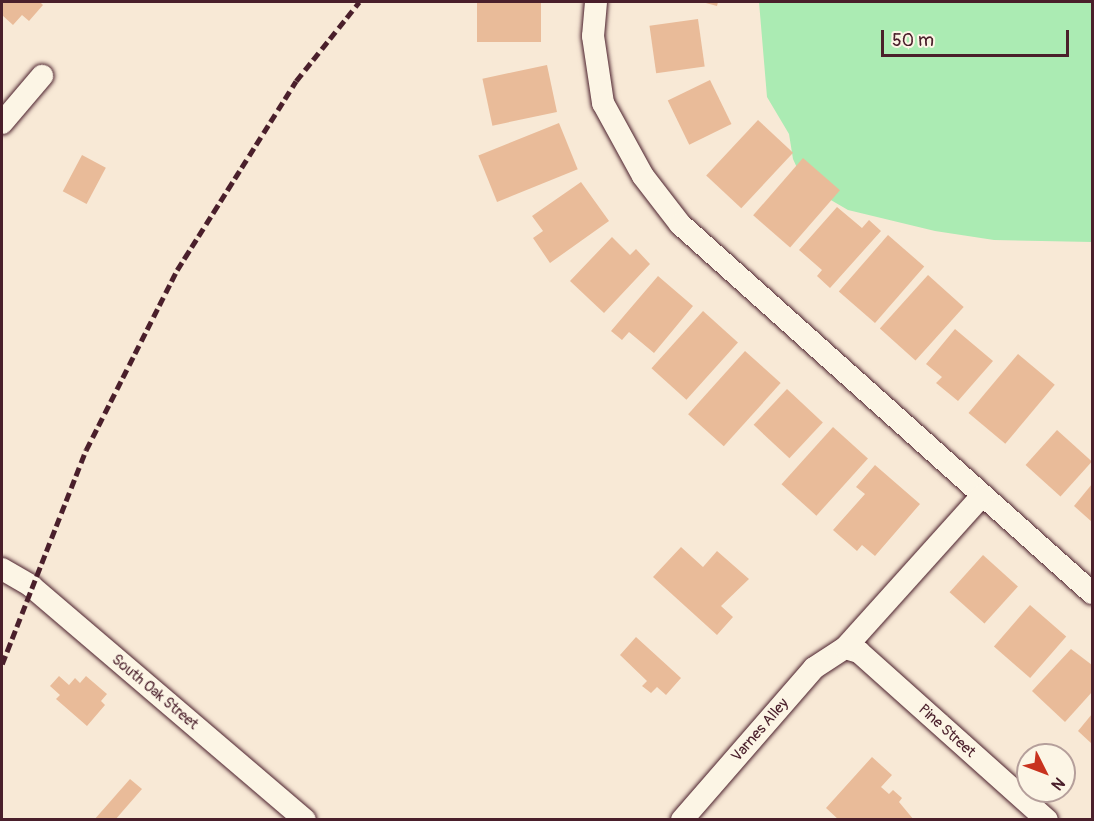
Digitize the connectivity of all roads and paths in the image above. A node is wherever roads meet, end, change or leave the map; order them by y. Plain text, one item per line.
1 (596, 2) edge
2 (42, 76) dead end
3 (2, 123) edge
4 (982, 496) junction
5 (2, 569) edge
6 (1092, 593) edge
7 (845, 648) junction
8 (305, 819) edge
9 (682, 819) edge
10 (1047, 819) edge

1 - 4 street
2 - 3 street
4 - 6 street
4 - 7 street, Varnes Alley
5 - 8 street, South Oak Street
7 - 9 street, Varnes Alley
7 - 10 street, Pine Street

